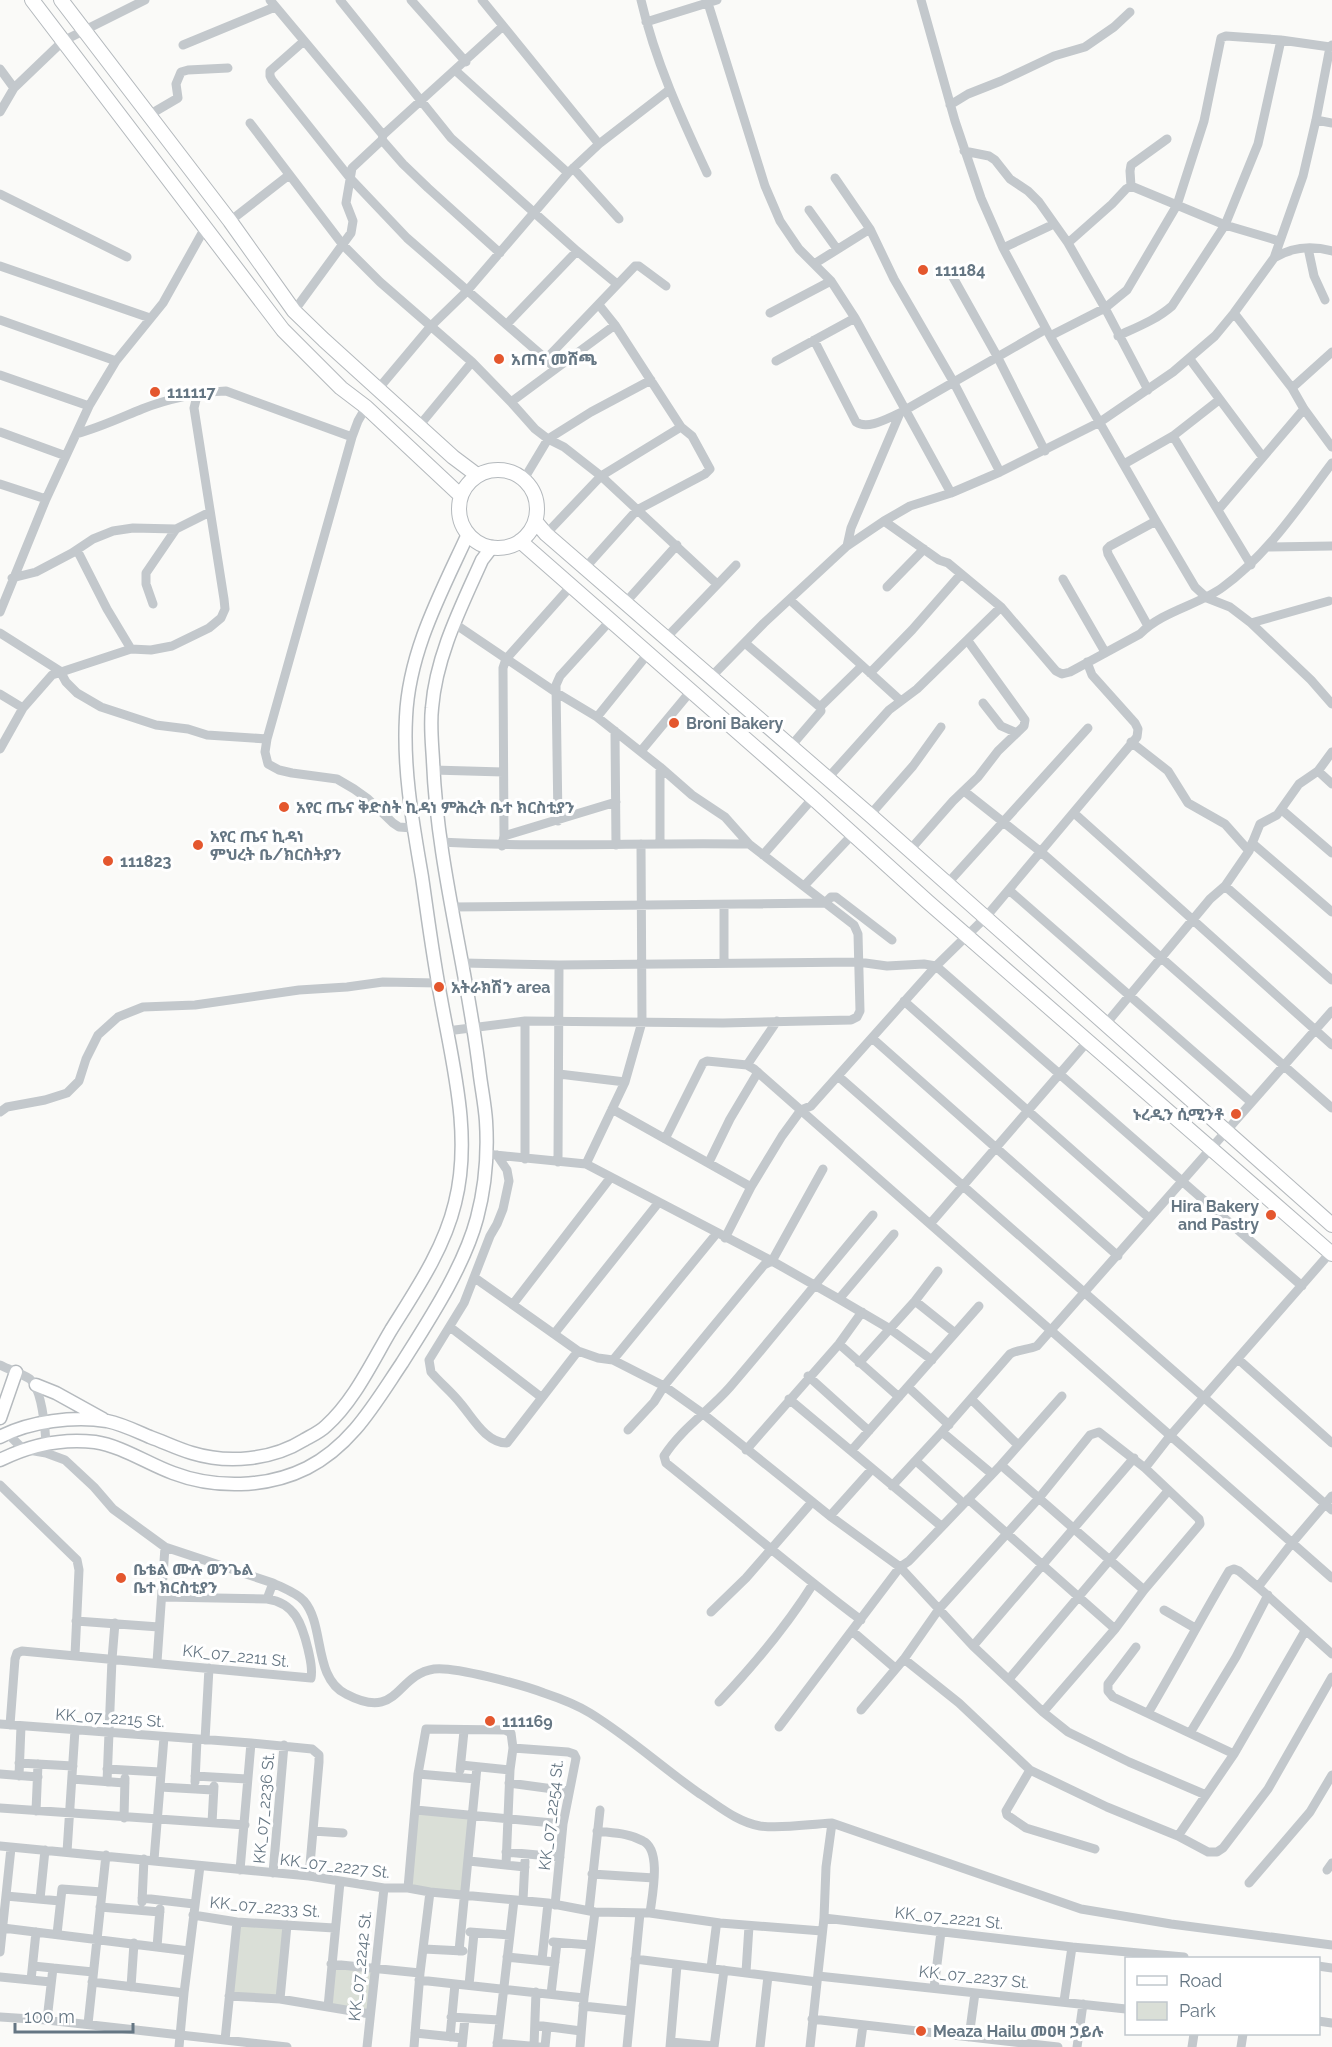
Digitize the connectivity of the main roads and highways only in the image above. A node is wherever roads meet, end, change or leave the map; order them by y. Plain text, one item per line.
1 (32, 0) edge
2 (61, 0) edge
3 (477, 475) junction
4 (460, 495) junction
5 (535, 521) junction
6 (468, 534) junction
7 (520, 541) junction
8 (492, 547) junction
9 (1332, 1225) edge
10 (1331, 1253) edge
11 (16, 1372) road end
12 (36, 1385) road end
13 (0, 1418) edge
14 (106, 1421) junction
15 (4, 1435) edge
16 (0, 1460) edge

1 - 4 highway
2 - 3 highway
3 - 4 highway
3 - 5 highway
4 - 6 highway
5 - 7 highway
5 - 9 highway
6 - 8 highway
6 - 14 main road
7 - 8 highway
7 - 10 highway
8 - 16 main road
11 - 13 main road
12 - 14 main road
14 - 15 main road

